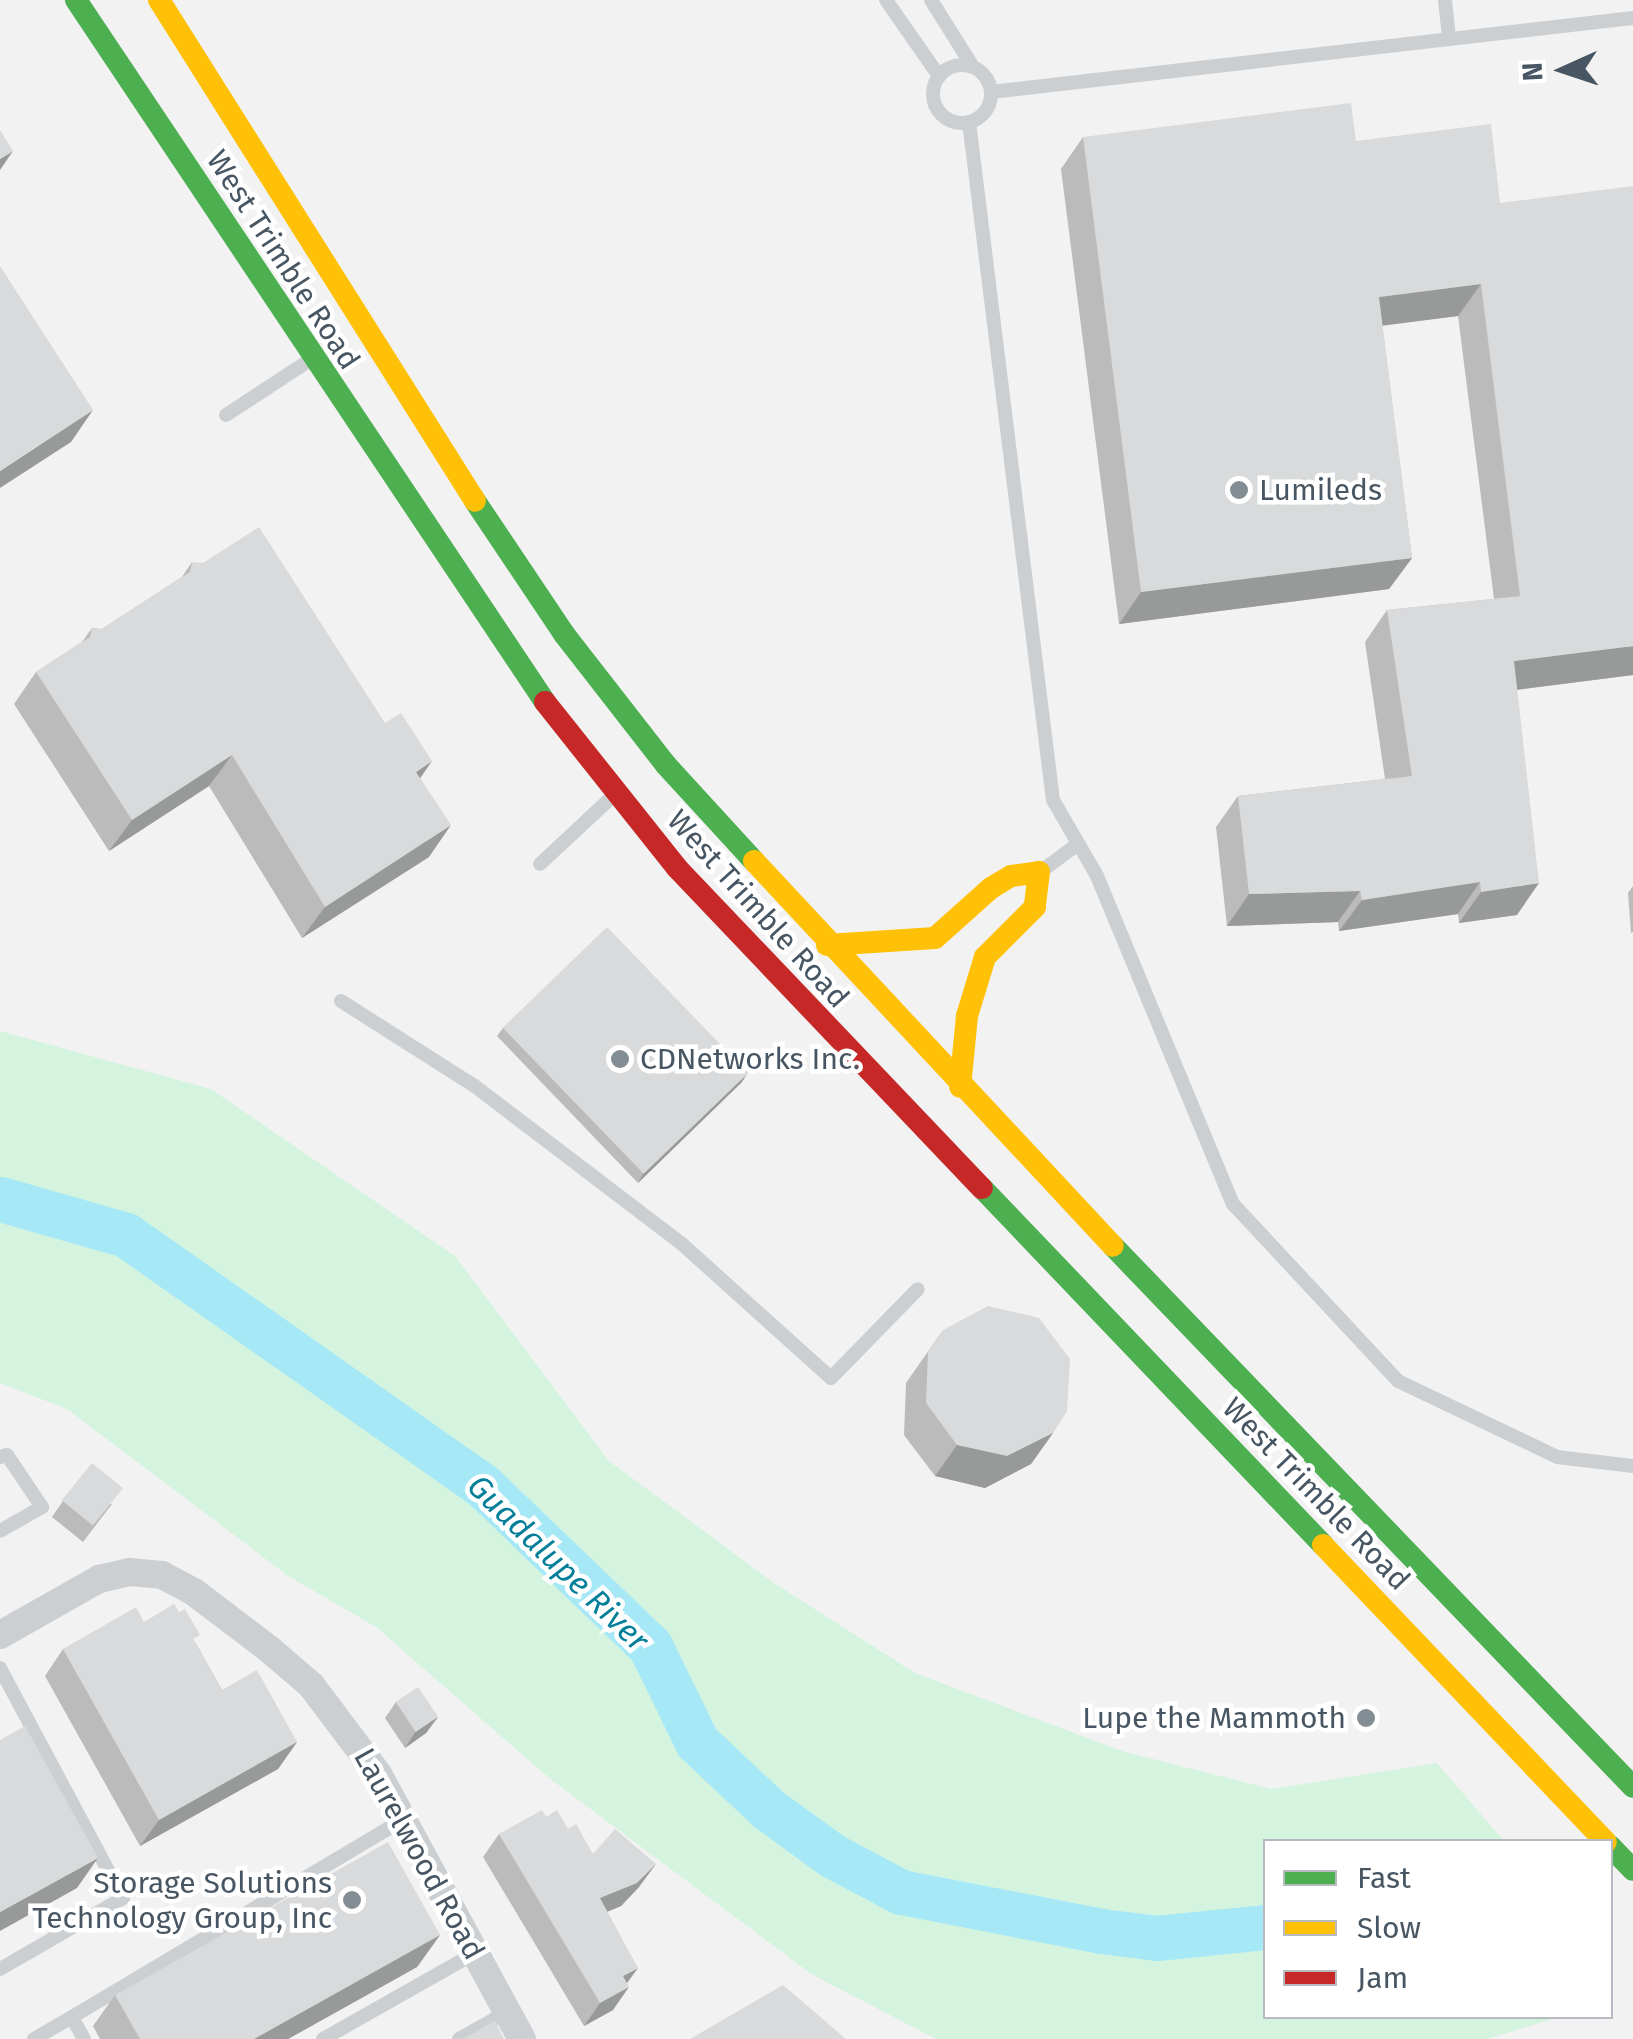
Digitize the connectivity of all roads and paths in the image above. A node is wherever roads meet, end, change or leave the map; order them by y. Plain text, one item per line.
1 (76, 0) edge
2 (886, 0) edge
3 (932, 0) edge
4 (1445, 0) edge
5 (162, 3) edge
6 (1633, 18) edge
7 (1449, 36) junction
8 (973, 67) junction
9 (938, 76) junction
10 (991, 92) junction
11 (969, 122) junction
12 (312, 358) junction
13 (226, 415) dead end
14 (616, 794) junction
15 (1078, 844) junction
16 (540, 864) dead end
17 (1039, 872) junction
18 (972, 906) junction
19 (1004, 939) junction
20 (827, 945) junction
21 (341, 1001) dead end
22 (960, 1086) junction
23 (918, 1289) dead end
24 (0, 1457) edge
25 (1633, 1466) edge
26 (0, 1531) edge
27 (0, 1635) edge
28 (0, 1668) edge
29 (1633, 1787) edge
30 (403, 1820) junction
31 (1603, 1839) edge
32 (1613, 1849) edge
33 (1633, 1870) edge
34 (475, 1953) junction
35 (0, 1969) edge
36 (507, 2012) junction
37 (72, 2018) junction
38 (34, 2039) edge
39 (84, 2039) edge
40 (324, 2039) edge
41 (460, 2039) edge
42 (522, 2039) edge

1 - 12 main road, West Trimble Road
2 - 9 lane
3 - 8 lane
4 - 7 lane
5 - 20 main road, West Trimble Road
6 - 7 lane
7 - 10 lane
8 - 9 lane
8 - 10 lane
9 - 11 lane
10 - 11 lane
11 - 15 lane
12 - 13 lane
12 - 14 main road, West Trimble Road
14 - 16 lane
14 - 31 main road, West Trimble Road
15 - 17 lane
15 - 25 lane
17 - 18 main road
17 - 19 main road
18 - 19 main road
18 - 20 main road
19 - 22 main road
20 - 22 main road, West Trimble Road
21 - 23 lane
22 - 29 main road, West Trimble Road
24 - 26 lane
27 - 30 street, Laurelwood Road
28 - 35 lane
30 - 34 street, Laurelwood Road
30 - 37 lane
32 - 33 main road, West Trimble Road
34 - 36 street, Laurelwood Road
34 - 40 lane
36 - 41 lane
36 - 42 street, Laurelwood Road
37 - 38 lane
37 - 39 lane

